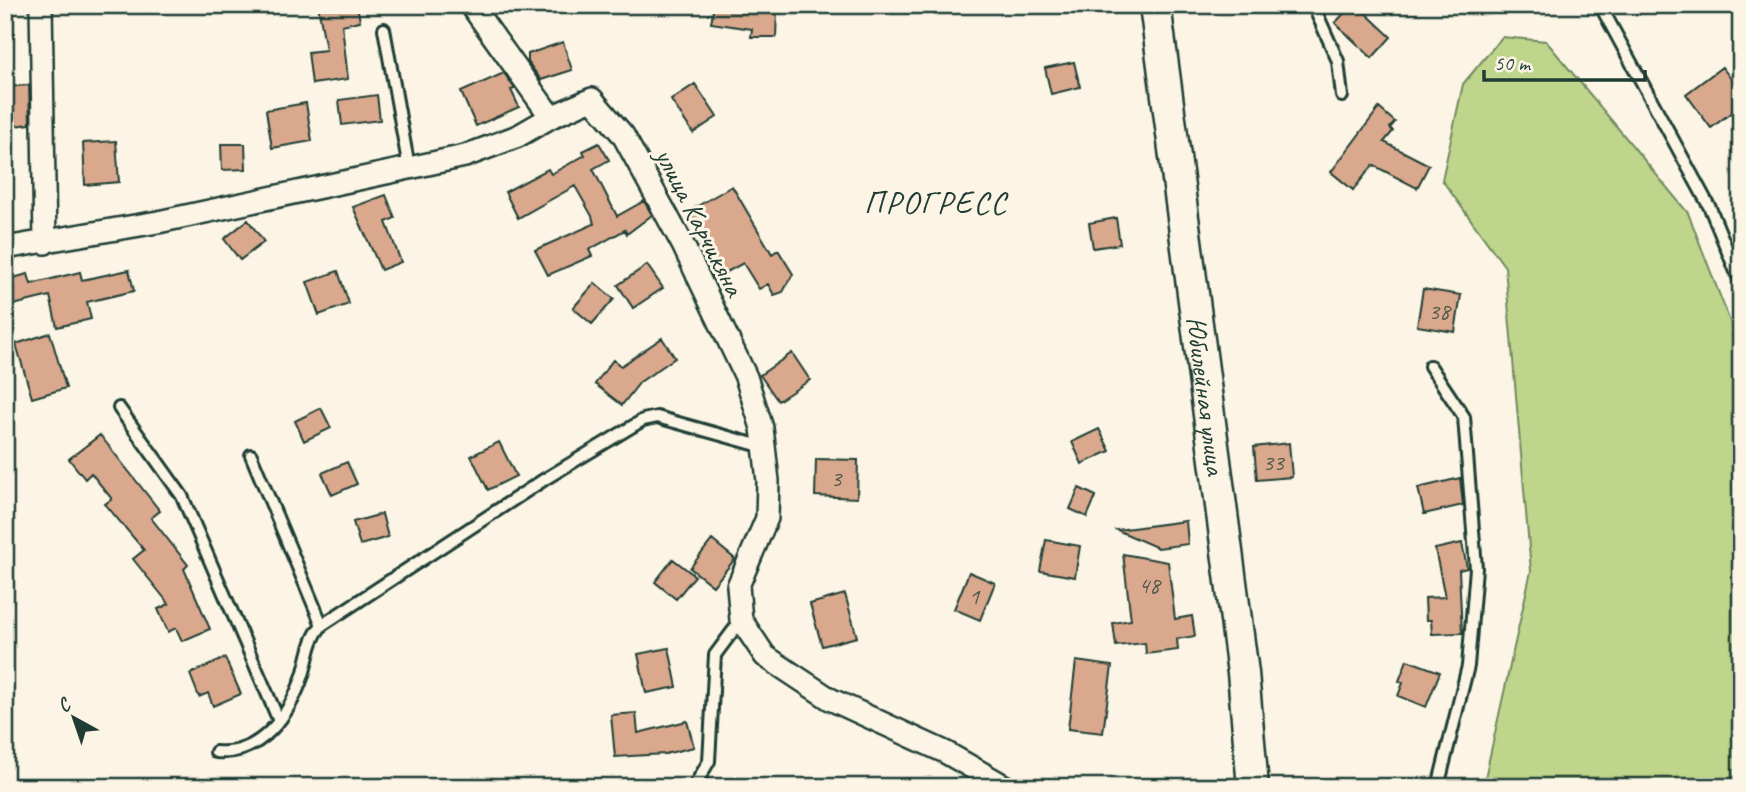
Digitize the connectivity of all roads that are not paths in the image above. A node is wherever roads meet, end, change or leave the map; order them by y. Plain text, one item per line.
1 (41, 5) edge
2 (471, 5) edge
3 (1156, 5) edge
4 (1313, 5) edge
5 (1600, 5) edge
6 (384, 29) dead end
7 (1342, 96) dead end
8 (551, 117) junction
9 (409, 168) junction
10 (46, 243) junction
11 (5, 248) edge
12 (1741, 284) edge
13 (1430, 366) dead end
14 (119, 408) dead end
15 (764, 447) junction
16 (251, 455) dead end
17 (741, 620) junction
18 (322, 625) junction
19 (279, 721) junction
20 (216, 752) dead end
21 (694, 787) edge
22 (1006, 787) edge
23 (1253, 787) edge
24 (1438, 787) edge

1 - 10 street
2 - 8 street
3 - 23 street, Юбилейная улица
4 - 7 lane
5 - 12 lane
6 - 9 lane
8 - 9 street, улица Карчикяна
8 - 15 street, улица Карчикяна
9 - 10 street, улица Карчикяна
10 - 11 street, улица Карчикяна
13 - 24 lane
14 - 19 lane
15 - 17 street, улица Карчикяна
15 - 18 lane
16 - 18 lane
17 - 21 lane
17 - 22 street, улица Карчикяна
18 - 19 lane
19 - 20 lane

